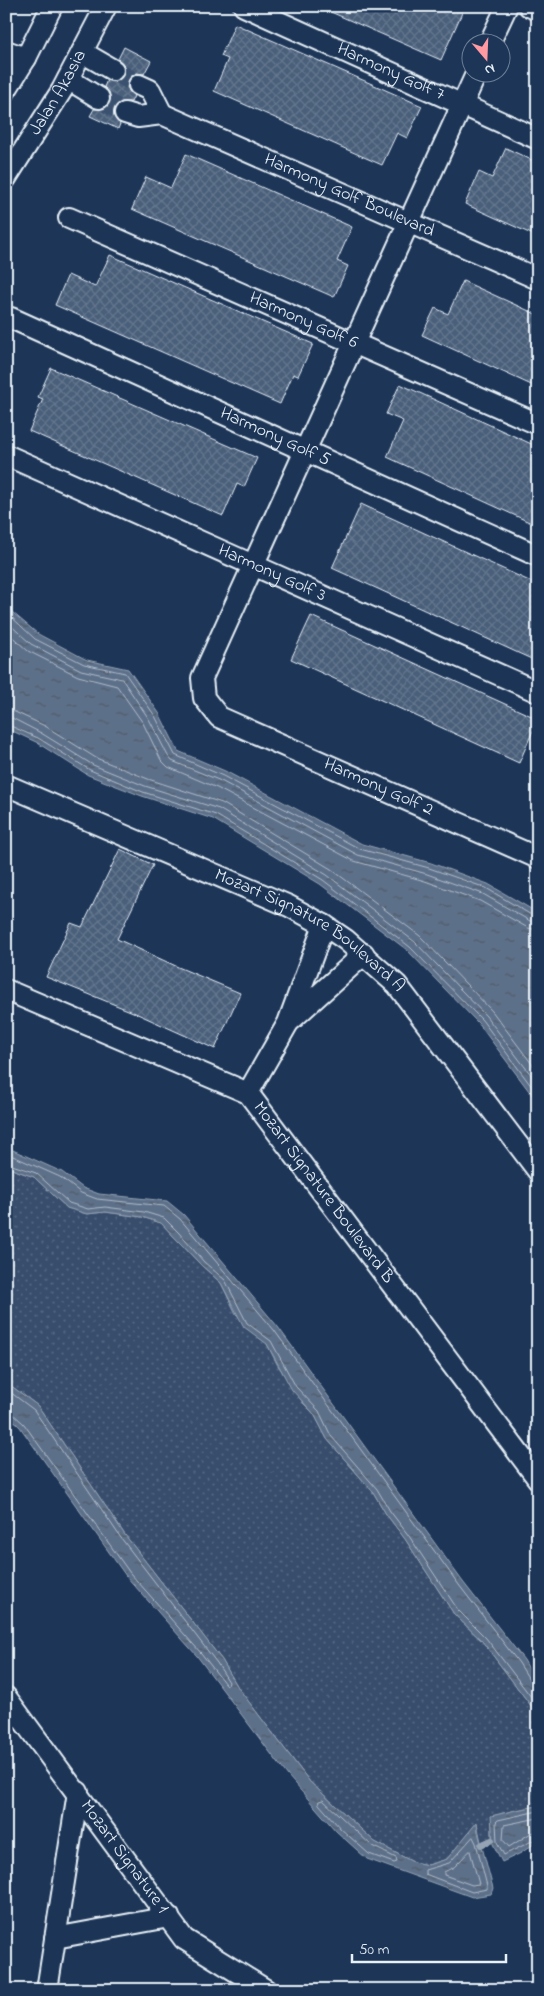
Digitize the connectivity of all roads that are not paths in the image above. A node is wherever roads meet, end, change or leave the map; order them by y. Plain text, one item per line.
1 (52, 6) edge
2 (106, 6) edge
3 (244, 6) edge
4 (506, 6) edge
5 (529, 6) edge
6 (538, 10) edge
7 (494, 32) edge
8 (6, 51) edge
9 (82, 52) junction
10 (26, 58) junction
11 (113, 70) tunnel mouth
12 (68, 79) junction
13 (472, 82) edge
14 (139, 85) tunnel mouth
15 (6, 90) edge
16 (99, 98) tunnel mouth
17 (462, 105) junction
18 (126, 114) tunnel mouth
19 (162, 114) junction
20 (538, 139) edge
21 (6, 178) edge
22 (69, 218) dead end
23 (408, 222) junction
24 (538, 279) edge
25 (9, 319) edge
26 (354, 343) junction
27 (538, 424) edge
28 (305, 450) junction
29 (6, 455) edge
30 (538, 556) edge
31 (253, 565) junction
32 (538, 692) edge
33 (6, 785) edge
34 (536, 854) edge
35 (324, 925) junction
36 (364, 954) junction
37 (6, 990) edge
38 (288, 1023) junction
39 (248, 1093) junction
40 (538, 1171) edge
41 (538, 1479) edge
42 (6, 1697) edge
43 (78, 1792) junction
44 (169, 1917) junction
45 (55, 1938) junction
46 (48, 1990) edge
47 (266, 1990) edge

1 - 10 street
2 - 9 street, Jalan Akasia
3 - 17 street, Harmony Golf 7
4 - 7 street
5 - 6 street
8 - 10 street
9 - 11 street
9 - 12 street, Jalan Akasia
10 - 15 street
12 - 16 street
12 - 21 street, Jalan Akasia
13 - 17 street
14 - 19 street
17 - 20 street, Harmony Golf 7
17 - 23 street
18 - 19 street
19 - 23 street, Harmony Golf Boulevard
22 - 26 street, Harmony Golf 6
23 - 24 street, Harmony Golf Boulevard
23 - 26 street
25 - 28 street, Harmony Golf 5
26 - 27 street, Harmony Golf 6
26 - 28 street
28 - 30 street, Harmony Golf 5
28 - 31 street
29 - 31 street, Harmony Golf 3
31 - 32 street, Harmony Golf 3
31 - 34 street, Harmony Golf 2
33 - 35 street, Mozart Signature Boulevard A
35 - 36 street, Mozart Signature Boulevard A
35 - 38 street
36 - 38 street
36 - 40 street, Mozart Signature Boulevard A
37 - 39 street, Mozart Signature Boulevard B
38 - 39 street
39 - 41 street, Mozart Signature Boulevard B
42 - 43 street, Mozart Signature 1
43 - 44 street, Mozart Signature 1
43 - 45 street
44 - 45 street
44 - 47 street, Mozart Signature 1
45 - 46 street

